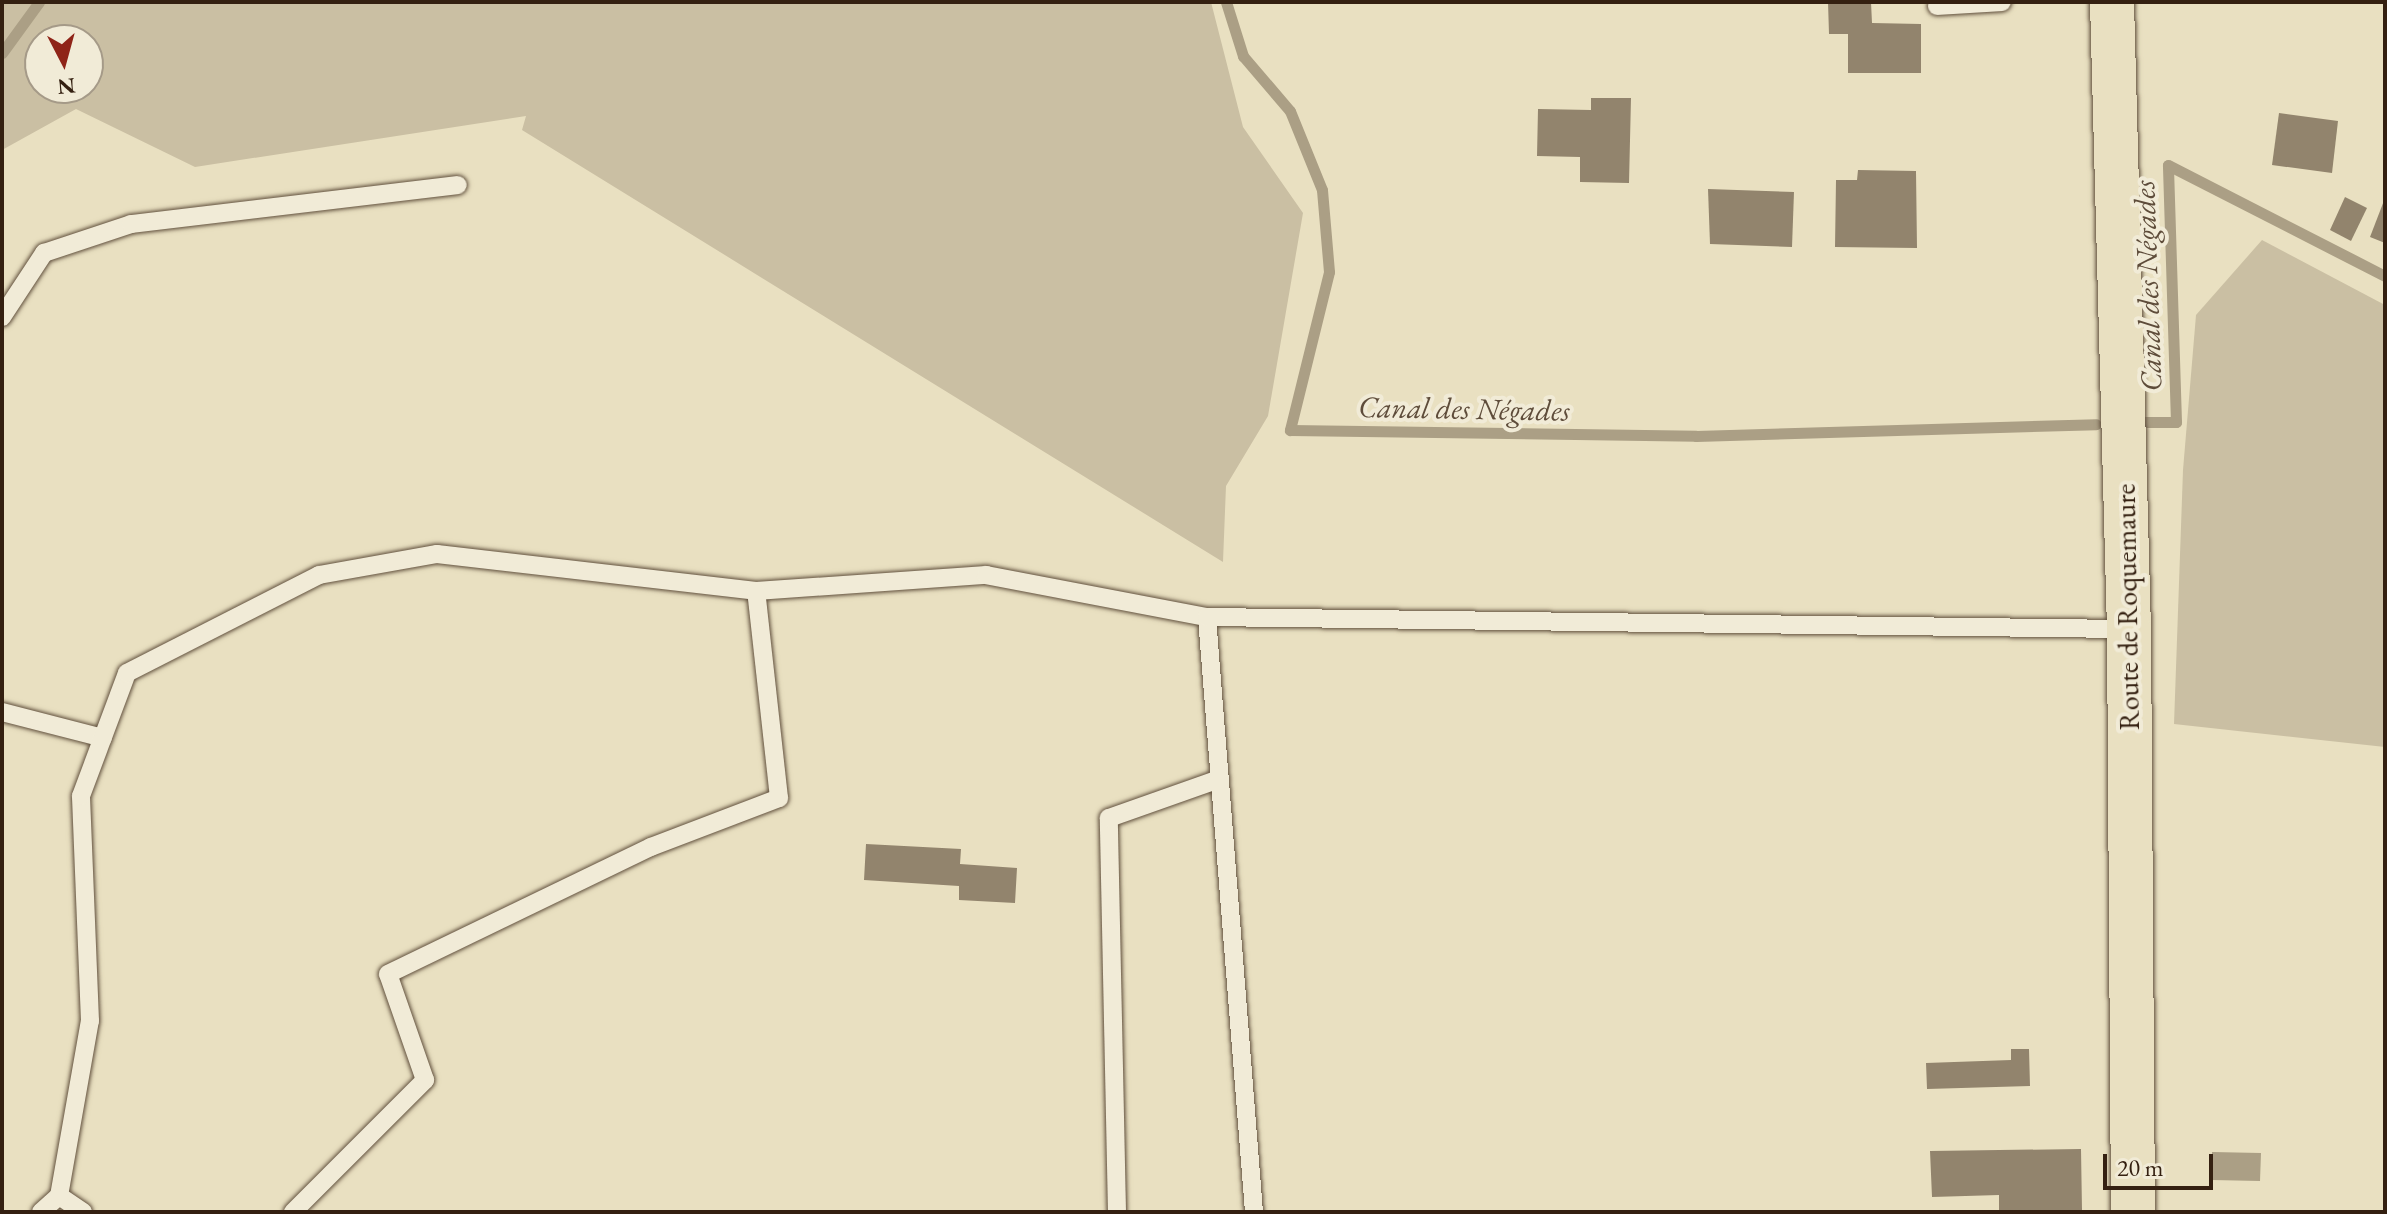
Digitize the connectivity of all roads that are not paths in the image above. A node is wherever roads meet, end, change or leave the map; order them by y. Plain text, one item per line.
1 (2002, 2) edge
2 (2112, 2) edge
3 (1937, 6) dead end
4 (458, 185) dead end
5 (2, 317) edge
6 (756, 591) junction
7 (1207, 617) junction
8 (2129, 629) junction
9 (2, 712) edge
10 (103, 738) junction
11 (1219, 779) junction
12 (59, 1196) junction
13 (41, 1212) edge
14 (83, 1212) edge
15 (293, 1212) edge
16 (1117, 1212) edge
17 (1254, 1212) edge
18 (2133, 1212) edge

1 - 3 lane
2 - 8 main road, Route de Roquemaure
4 - 5 lane
6 - 7 lane
6 - 10 lane
6 - 15 lane
7 - 8 lane
7 - 11 lane
8 - 18 main road, Route de Roquemaure
9 - 10 lane
10 - 12 lane
11 - 16 lane
11 - 17 lane
12 - 13 lane
12 - 14 lane

